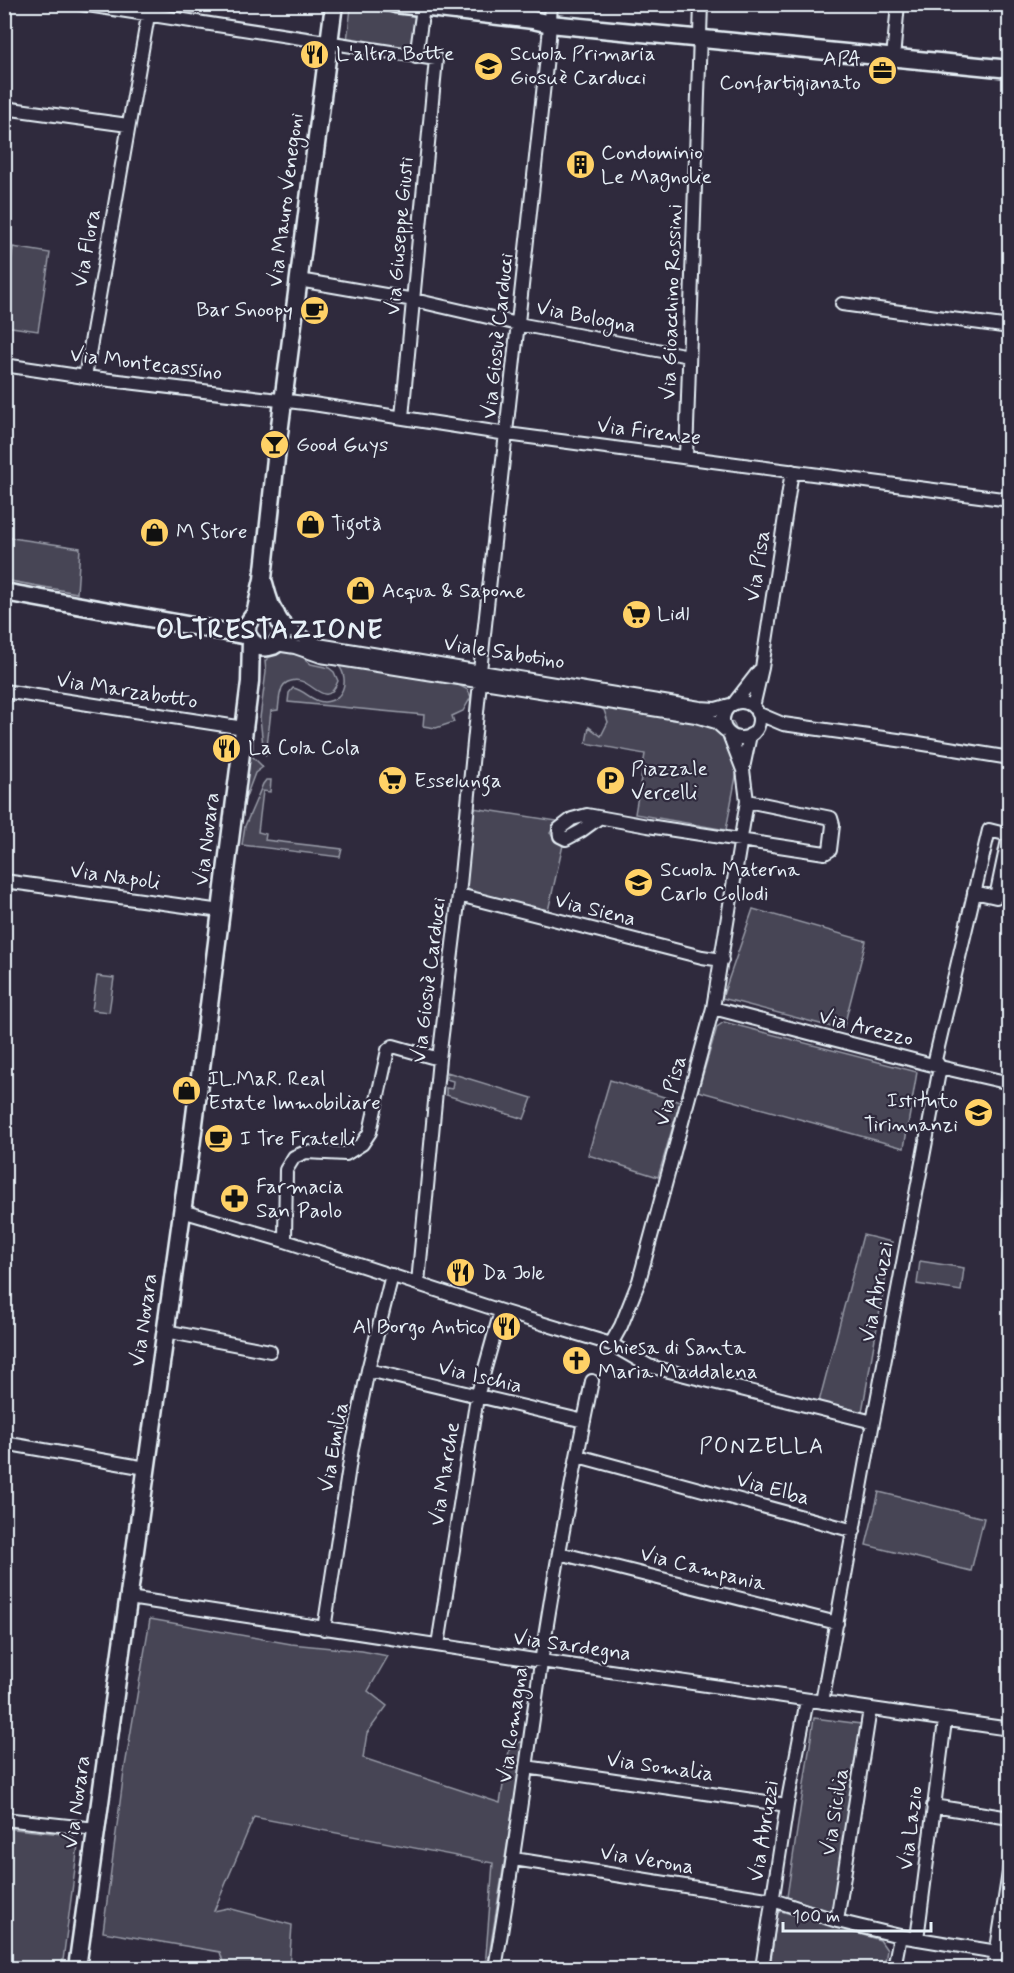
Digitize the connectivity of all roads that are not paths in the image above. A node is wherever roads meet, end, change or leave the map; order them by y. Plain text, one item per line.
1 (81, 4) edge
2 (334, 4) edge
3 (395, 4) edge
4 (551, 4) edge
5 (701, 4) edge
6 (898, 4) edge
7 (423, 8) junction
8 (149, 9) edge
9 (550, 24) junction
10 (700, 37) junction
11 (328, 43) junction
12 (416, 57) junction
13 (894, 58) junction
14 (1010, 69) edge
15 (4, 108) edge
16 (128, 125) junction
17 (299, 280) junction
18 (414, 300) junction
19 (842, 304) dead end
20 (518, 324) junction
21 (1010, 327) edge
22 (689, 356) junction
23 (4, 365) edge
24 (85, 377) junction
25 (284, 400) junction
26 (402, 417) junction
27 (507, 434) junction
28 (686, 457) junction
29 (792, 471) junction
30 (1010, 500) edge
31 (263, 579) junction
32 (4, 592) edge
33 (278, 616) junction
34 (251, 628) junction
35 (272, 645) junction
36 (762, 668) junction
37 (480, 677) junction
38 (250, 682) junction
39 (4, 691) edge
40 (732, 704) junction
41 (755, 710) junction
42 (783, 724) junction
43 (244, 728) junction
44 (727, 732) junction
45 (753, 732) junction
46 (1010, 758) edge
47 (743, 770) junction
48 (747, 801) junction
49 (599, 818) dead end
50 (740, 839) junction
51 (4, 881) edge
52 (974, 892) junction
53 (459, 895) junction
54 (220, 911) junction
55 (722, 960) junction
56 (713, 1008) junction
57 (439, 1059) junction
58 (940, 1067) junction
59 (1010, 1083) edge
60 (182, 1210) junction
61 (285, 1241) junction
62 (392, 1275) junction
63 (418, 1283) junction
64 (501, 1311) junction
65 (165, 1331) junction
66 (611, 1344) junction
67 (270, 1351) dead end
68 (368, 1370) junction
69 (592, 1381) dead end
70 (477, 1397) junction
71 (584, 1421) junction
72 (873, 1422) junction
73 (4, 1443) edge
74 (578, 1456) junction
75 (147, 1468) junction
76 (854, 1531) junction
77 (559, 1553) junction
78 (129, 1598) junction
79 (837, 1623) junction
80 (324, 1629) junction
81 (438, 1645) junction
82 (541, 1666) junction
83 (807, 1700) junction
84 (822, 1702) junction
85 (870, 1709) junction
86 (945, 1721) junction
87 (1010, 1729) edge
88 (526, 1767) junction
89 (787, 1805) junction
90 (933, 1806) junction
91 (1010, 1818) edge
92 (4, 1819) edge
93 (96, 1828) junction
94 (514, 1859) junction
95 (1010, 1866) edge
96 (773, 1900) junction
97 (837, 1921) junction
98 (900, 1936) junction
99 (917, 1940) junction
100 (997, 1952) junction
101 (77, 1967) edge
102 (495, 1968) edge
103 (762, 1968) edge
104 (894, 1968) edge
105 (994, 1968) edge

1 - 8 street
2 - 11 street, Via Mauro Venegoni
3 - 7 street
4 - 9 street, Via Giosuè Carducci
5 - 10 street, Via Gioacchino Rossini
6 - 13 street
7 - 9 street
7 - 12 street
8 - 11 street
8 - 16 street, Via Flora
9 - 10 street
9 - 20 street, Via Giosuè Carducci
10 - 13 street
10 - 22 street, Via Gioacchino Rossini
11 - 12 street
11 - 17 street, Via Mauro Venegoni
12 - 18 street, Via Giuseppe Giusti
13 - 14 street
15 - 16 street
16 - 24 street, Via Flora
17 - 18 street, Via Bologna
17 - 25 street, Via Mauro Venegoni
18 - 20 street, Via Bologna
18 - 26 street, Via Giuseppe Giusti
19 - 21 street
20 - 22 street, Via Bologna
20 - 27 street, Via Giosuè Carducci
22 - 28 street, Via Gioacchino Rossini
23 - 24 street, Via Montecassino
24 - 25 street, Via Montecassino
25 - 26 street, Via Firenze
25 - 31 street, Via Novara
26 - 27 street, Via Firenze
27 - 28 street, Via Firenze
27 - 37 street, Via Giosuè Carducci
28 - 29 street, Via Firenze
29 - 30 street, Via Firenze
29 - 36 street, Via Pisa
31 - 33 street, Via Novara
31 - 34 street, Via Novara
32 - 34 street
33 - 34 street
33 - 35 street
33 - 37 street, Viale Sabotino
34 - 35 street
34 - 38 street, Via Novara
35 - 37 street, Viale Sabotino
35 - 38 street, Via Novara
36 - 40 street, Via Pisa
36 - 41 street, Via Pisa
37 - 40 street, Viale Sabotino
37 - 44 street, Viale Sabotino
37 - 53 street, Via Giosuè Carducci
38 - 43 street, Via Novara
39 - 43 street, Via Marzabotto
40 - 41 street
40 - 44 street
41 - 42 street
41 - 45 street
42 - 45 street
42 - 46 street
43 - 54 street, Via Novara
44 - 45 street
44 - 47 street, Via Pisa
45 - 47 street, Via Pisa
47 - 48 street, Via Pisa
48 - 50 street, Via Pisa
48 - 50 street
49 - 50 street
50 - 55 street, Via Pisa
51 - 54 street, Via Napoli
52 - 52 street, Via Abruzzi
52 - 58 street, Via Abruzzi
53 - 55 street, Via Siena
53 - 57 street, Via Giosuè Carducci
54 - 60 street, Via Novara
55 - 56 street, Via Pisa
56 - 58 street, Via Arezzo
56 - 66 street, Via Pisa
57 - 61 street
57 - 63 street, Via Giosuè Carducci
58 - 59 street, Via Arezzo
58 - 72 street, Via Abruzzi
60 - 61 street
60 - 65 street, Via Novara
61 - 62 street
62 - 63 street
62 - 68 street, Via Emilia
63 - 64 street
64 - 66 street
64 - 70 street, Via Marche
65 - 67 street
65 - 75 street, Via Novara
66 - 72 street
68 - 70 street, Via Ischia
68 - 80 street, Via Emilia
69 - 71 street, Via Romagna
70 - 71 street, Via Ischia
70 - 81 street, Via Marche
71 - 74 street, Via Romagna
72 - 76 street, Via Abruzzi
73 - 75 street
74 - 76 street, Via Elba
74 - 77 street, Via Romagna
75 - 78 street, Via Novara
76 - 79 street, Via Abruzzi
77 - 79 street, Via Campania
77 - 82 street, Via Romagna
78 - 80 street, Via Sardegna
78 - 93 street, Via Novara
79 - 84 street, Via Abruzzi
80 - 81 street, Via Sardegna
81 - 82 street, Via Sardegna
82 - 83 street, Via Sardegna
82 - 88 street, Via Romagna
83 - 84 street, Via Sardegna
83 - 89 street, Via Abruzzi
84 - 85 street, Via Sardegna
85 - 86 street, Via Sardegna
85 - 97 street, Via Sicilia
86 - 87 street, Via Sardegna
86 - 90 street, Via Lazio
88 - 89 street, Via Somalia
88 - 94 street, Via Romagna
89 - 96 street, Via Abruzzi
90 - 91 street
90 - 99 street, Via Lazio
92 - 93 street
93 - 101 street, Via Novara
94 - 96 street, Via Verona
94 - 102 street, Via Romagna
95 - 100 street
96 - 97 street, Via Verona
96 - 103 street, Via Abruzzi
97 - 98 street, Via Verona
98 - 99 street, Via Verona
98 - 104 street
99 - 100 street, Via Verona
100 - 105 street

